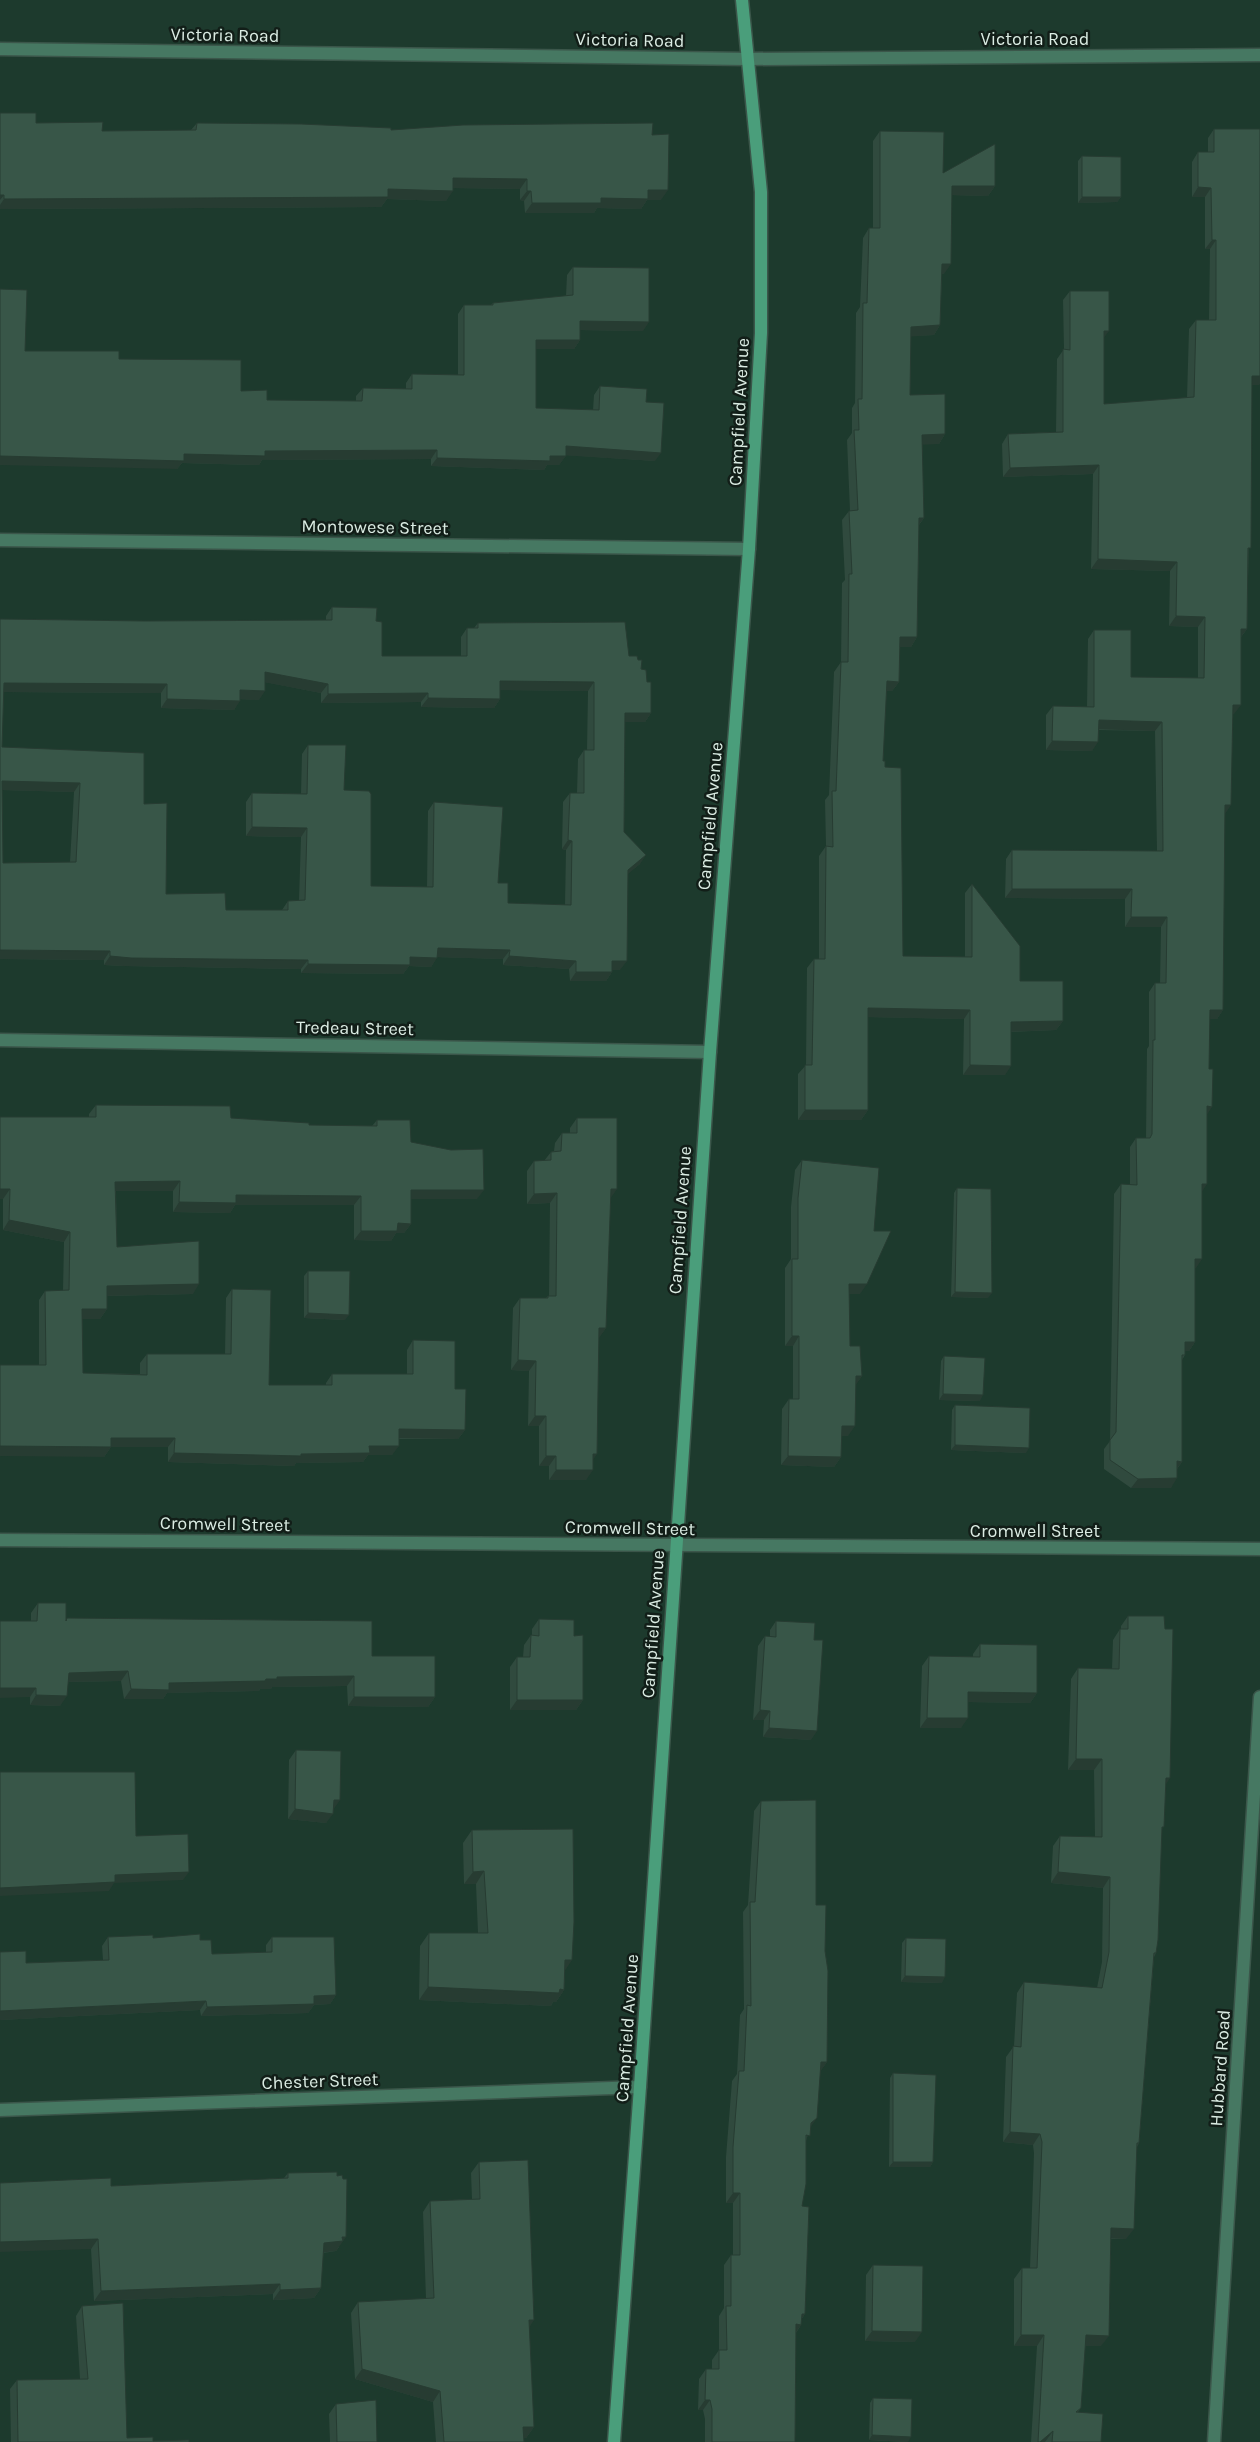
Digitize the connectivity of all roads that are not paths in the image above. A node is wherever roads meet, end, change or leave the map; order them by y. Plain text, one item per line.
1 (742, 0) edge
2 (0, 49) edge
3 (1260, 55) edge
4 (747, 59) junction
5 (0, 540) edge
6 (749, 549) junction
7 (0, 1040) edge
8 (710, 1052) junction
9 (0, 1540) edge
10 (675, 1546) junction
11 (1260, 1549) edge
12 (1260, 1697) edge
13 (640, 2086) junction
14 (0, 2110) edge
15 (614, 2442) edge
16 (1214, 2442) edge

1 - 4 street, Campfield Avenue
2 - 4 street, Victoria Road
3 - 4 street, Victoria Road
4 - 6 street, Campfield Avenue
5 - 6 street, Montowese Street
6 - 8 street, Campfield Avenue
7 - 8 street, Tredeau Street
8 - 10 street, Campfield Avenue
9 - 10 street, Cromwell Street
10 - 11 street, Cromwell Street
10 - 13 street, Campfield Avenue
12 - 16 street, Hubbard Road
13 - 14 street, Chester Street
13 - 15 street, Campfield Avenue

